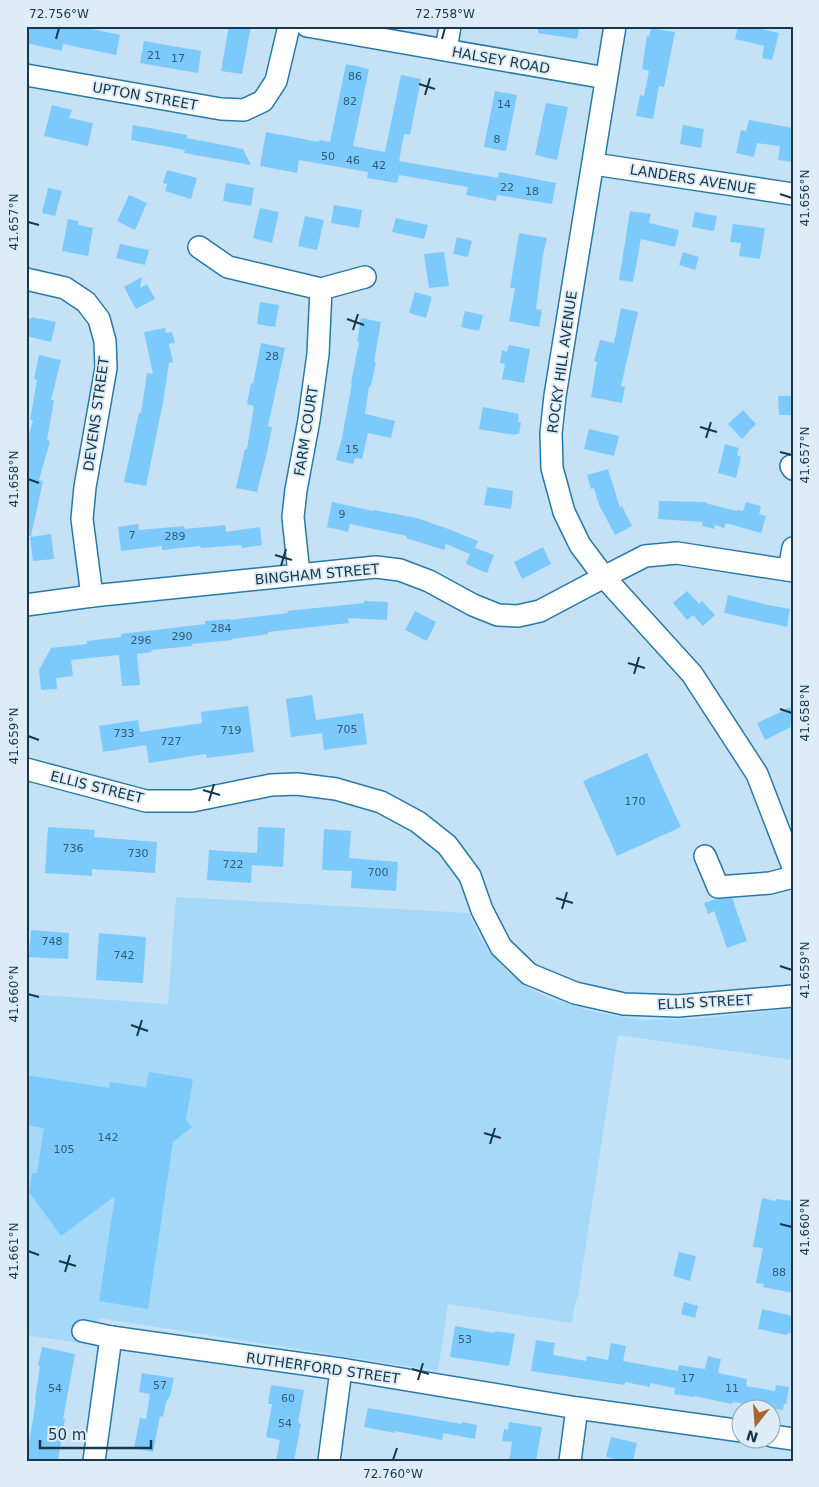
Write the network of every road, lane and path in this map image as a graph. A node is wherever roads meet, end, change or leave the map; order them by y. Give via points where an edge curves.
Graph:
1 (289, 26) edge
2 (307, 26) edge
3 (450, 26) edge
4 (615, 26) edge
5 (446, 50) junction
6 (26, 75) edge
7 (606, 78) junction
8 (594, 164) junction
9 (793, 194) edge
10 (199, 247) dead end
11 (365, 276) dead end
12 (26, 280) edge
13 (320, 289) junction
14 (793, 548) edge
15 (791, 570) edge
16 (299, 574) junction
17 (604, 577) junction
18 (92, 596) junction
19 (26, 605) edge
20 (26, 769) edge
21 (705, 856) dead end
22 (793, 867) edge
23 (793, 877) edge
24 (793, 996) edge
25 (83, 1332) dead end
26 (111, 1337) junction
27 (341, 1370) junction
28 (577, 1408) junction
29 (732, 1431) edge
30 (94, 1461) edge
31 (329, 1461) edge
32 (570, 1461) edge

1 - 6 street, UPTON STREET via 276,81 263,101 244,110 221,109
2 - 5 street, HALSEY ROAD
3 - 5 street
4 - 7 street, ROCKY HILL AVENUE
5 - 7 street, HALSEY ROAD
7 - 8 street, ROCKY HILL AVENUE
8 - 9 street, LANDERS AVENUE
8 - 17 street, ROCKY HILL AVENUE via 551,433 552,468 564,512 580,545
10 - 13 street via 228,267
11 - 13 street
12 - 18 street, DEVENS STREET via 65,288 86,302 99,319 105,341 106,368 82,519
13 - 16 street, FARM COURT via 318,354 293,517
14 - 15 street
15 - 17 street, BINGHAM STREET via 677,553 645,556
16 - 17 street, BINGHAM STREET via 376,567 400,570 498,615 518,616 540,611
16 - 18 street, BINGHAM STREET
17 - 22 street, ROCKY HILL AVENUE via 698,682 757,774
18 - 19 street, BINGHAM STREET
20 - 24 street, ELLIS STREET via 146,800 192,801 271,785 298,784 336,789 381,802 418,822 447,845 470,876 501,948 529,974 574,992 624,1004 678,1006
21 - 23 street via 718,887 770,883
25 - 26 street, RUTHERFORD STREET
26 - 27 street, RUTHERFORD STREET
26 - 30 street
27 - 28 street, RUTHERFORD STREET
27 - 31 street
28 - 29 street, RUTHERFORD STREET
28 - 32 street

